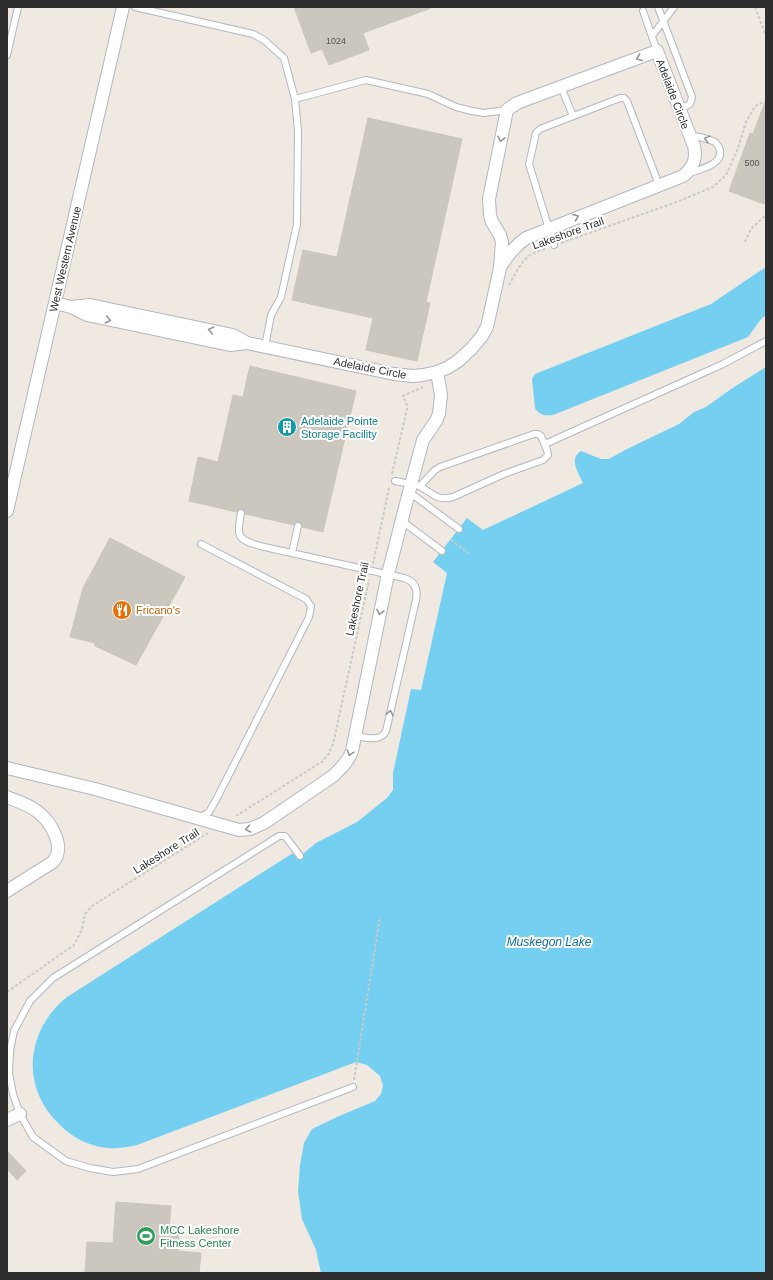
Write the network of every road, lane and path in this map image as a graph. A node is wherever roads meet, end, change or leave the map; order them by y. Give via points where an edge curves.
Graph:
1 (18, 7) edge
2 (123, 7) edge
3 (135, 7) edge
4 (658, 7) edge
5 (674, 7) edge
6 (755, 7) edge
7 (643, 12) dead end
8 (664, 22) junction
9 (652, 36) junction
10 (766, 36) edge
11 (656, 51) junction
12 (7, 55) edge
13 (561, 87) junction
14 (295, 99) junction
15 (766, 101) edge
16 (680, 109) junction
17 (507, 110) junction
18 (573, 116) junction
19 (689, 135) junction
20 (683, 176) junction
21 (659, 185) junction
22 (766, 214) edge
23 (496, 228) junction
24 (549, 228) junction
25 (528, 237) junction
26 (745, 242) dead end
27 (554, 246) junction
28 (500, 268) junction
29 (508, 289) dead end
30 (55, 303) junction
31 (766, 341) edge
32 (264, 347) junction
33 (438, 377) junction
34 (545, 444) junction
35 (393, 480) joint
36 (389, 487) dead end
37 (413, 488) junction
38 (7, 511) edge
39 (241, 513) dead end
40 (402, 521) junction
41 (298, 526) dead end
42 (459, 529) dead end
43 (451, 540) dead end
44 (201, 544) dead end
45 (442, 551) dead end
46 (292, 553) junction
47 (471, 555) dead end
48 (371, 570) junction
49 (388, 574) junction
50 (354, 736) junction
51 (7, 768) edge
52 (7, 797) edge
53 (197, 818) junction
54 (221, 826) junction
55 (300, 856) dead end
56 (7, 891) edge
57 (380, 917) dead end
58 (7, 992) edge
59 (353, 1087) joint
60 (20, 1114) junction
61 (7, 1120) edge

1 - 12 lane
2 - 30 street, West Western Avenue
3 - 14 lane via 259,36 284,58
4 - 8 lane
5 - 8 lane
6 - 10 path
7 - 9 lane
8 - 9 lane
8 - 16 lane via 692,97 690,104
9 - 11 lane
11 -> 13 street, Adelaide Circle
11 - 16 street, Adelaide Circle
13 - 17 street, Adelaide Circle via 517,103
13 - 18 lane
14 - 17 lane via 366,80 428,94 456,107 472,111 484,113
14 - 32 lane via 298,131 297,224 281,297 271,315
15 - 27 path, Lakeshore Trail via 755,106 746,122 726,175 712,187
16 - 19 street, Adelaide Circle
17 -> 23 street, Adelaide Circle via 489,199 490,215
18 - 21 lane via 620,98 626,99
18 - 24 lane via 538,130 529,161
19 - 20 street, Adelaide Circle via 695,150 695,159
20 -> 19 lane via 712,164 720,153 714,142
20 - 21 street, Adelaide Circle
24 -> 21 street, Adelaide Circle
22 - 26 path via 751,229
23 - 25 street, Adelaide Circle via 511,237
23 - 28 street, Adelaide Circle via 502,242
24 - 25 street, Adelaide Circle
24 - 27 lane
25 - 28 street, Adelaide Circle via 519,243
27 - 29 path, Lakeshore Trail via 529,256
28 - 33 street, Adelaide Circle via 484,332 472,348
30 - 32 street, Adelaide Circle via 71,307 90,305 233,335 247,343
30 - 38 street, West Western Avenue
31 - 34 lane via 723,364
32 - 33 street, Adelaide Circle via 403,375
33 - 35 path via 403,396 407,409
33 - 37 street via 441,395 438,414 424,440
34 - 37 lane via 541,436 534,434 440,467
34 - 37 lane via 548,455 543,460 453,497 441,499
35 - 37 lane
36 - 48 path, Lakeshore Trail
37 - 40 street
37 - 42 lane
39 - 46 lane via 238,533 243,539 260,546
40 - 45 lane
40 - 49 street
41 - 46 lane
43 - 47 path
44 - 53 lane via 306,599 311,606 309,617 212,809
46 - 48 lane
48 - 49 lane
48 - 54 path, Lakeshore Trail via 329,753 323,761
49 -> 50 street
50 -> 49 lane via 378,738 386,731 416,600 417,590 411,580
50 -> 54 street via 349,757 341,768 264,823 243,830
51 - 53 street via 95,789
52 - 56 street via 33,808 42,815 54,832 58,847 53,862
53 - 54 street
54 - 58 path, Lakeshore Trail via 92,906 85,914 82,929 74,945
55 - 60 lane via 285,836 279,836 53,978 30,1001 14,1031 9,1073
57 - 59 path
59 - 60 lane via 138,1169 113,1172 66,1160 34,1137
60 - 61 street

